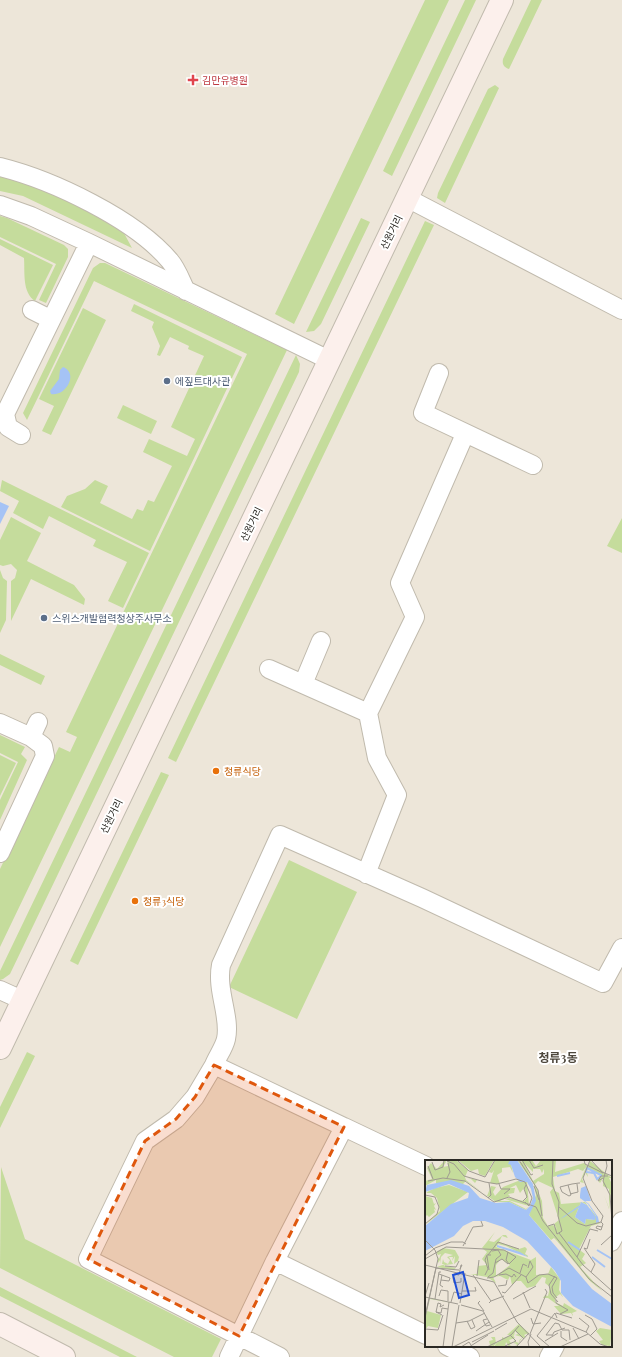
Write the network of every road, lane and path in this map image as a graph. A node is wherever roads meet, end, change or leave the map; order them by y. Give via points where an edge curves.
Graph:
1 (502, 0) edge
2 (0, 167) edge
3 (408, 198) junction
4 (0, 205) edge
5 (89, 243) junction
6 (186, 291) junction
7 (32, 310) dead end
8 (622, 310) edge
9 (50, 319) junction
10 (329, 360) junction
11 (439, 374) dead end
12 (465, 434) junction
13 (21, 435) dead end
14 (533, 465) dead end
15 (322, 641) dead end
16 (269, 669) dead end
17 (303, 684) junction
18 (368, 713) junction
19 (0, 724) edge
20 (0, 852) edge
21 (366, 874) junction
22 (622, 948) edge
23 (0, 990) edge
24 (22, 1000) junction
25 (0, 1048) edge
26 (214, 1065) junction
27 (344, 1127) junction
28 (425, 1166) edge
29 (622, 1221) edge
30 (612, 1240) edge
31 (275, 1261) junction
32 (0, 1324) edge
33 (425, 1335) edge
34 (239, 1336) junction
35 (449, 1347) edge
36 (554, 1347) edge
37 (64, 1357) edge
38 (229, 1357) edge
39 (280, 1357) edge
40 (470, 1357) edge
41 (549, 1357) edge

1 - 3 main road, 산원거리
2 - 6 street via 28,174 115,217 140,234 170,262
3 - 8 street
3 - 10 main road, 산원거리
4 - 5 street via 31,216
5 - 6 street
5 - 9 street
6 - 10 street
7 - 9 street
9 - 13 street via 6,414 8,427
10 - 24 main road, 산원거리
11 - 12 street via 422,413
12 - 14 street
12 - 18 street via 400,582 415,617
15 - 17 street
16 - 17 street
17 - 18 street
18 - 21 street via 377,758 397,795
19 - 20 street via 35,729 45,756
21 - 22 street via 603,983
21 - 26 street via 280,836 221,965 219,984 226,1022 226,1039
23 - 24 street
24 - 25 main road, 산원거리
26 - 27 street
26 - 34 street via 190,1103 176,1119 145,1141 88,1259
27 - 28 street
27 - 31 street
29 - 30 street
31 - 33 street
31 - 34 street
32 - 37 main road
34 - 38 street
34 - 39 street
35 - 40 street
36 - 41 street

